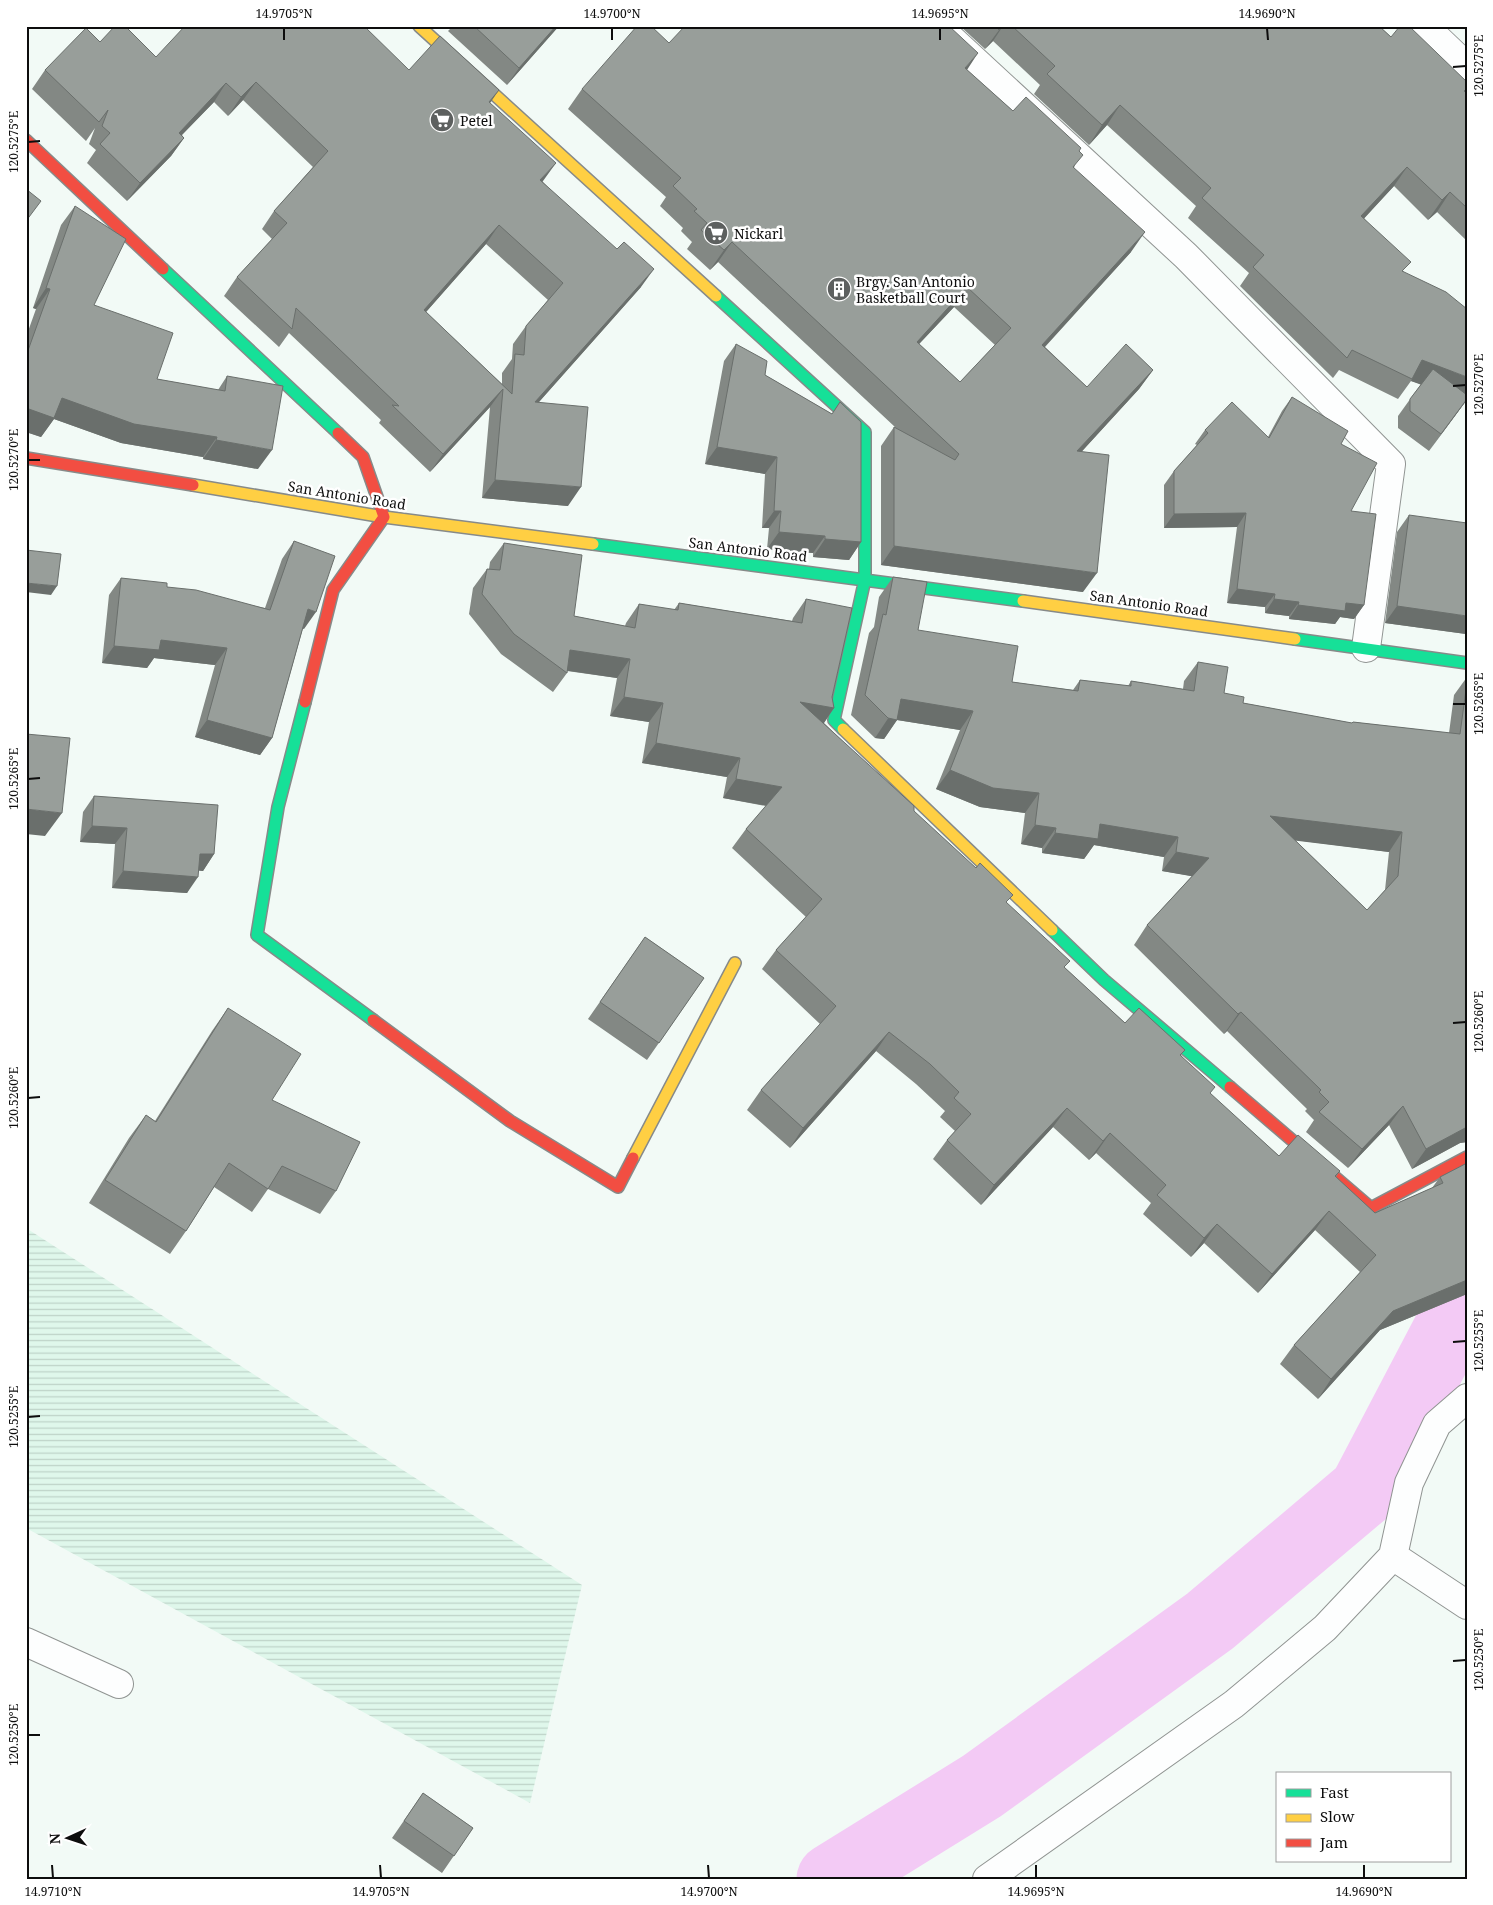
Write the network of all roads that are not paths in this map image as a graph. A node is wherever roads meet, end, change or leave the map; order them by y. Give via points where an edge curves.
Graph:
1 (419, 26) edge
2 (936, 26) edge
3 (1424, 26) edge
4 (1467, 67) edge
5 (26, 140) edge
6 (26, 458) edge
7 (384, 517) junction
8 (865, 579) junction
9 (1366, 648) junction
10 (1467, 663) edge
11 (735, 963) dead end
12 (1467, 1157) edge
13 (1467, 1398) edge
14 (1393, 1556) junction
15 (1467, 1605) edge
16 (26, 1642) edge
17 (119, 1684) dead end
18 (987, 1879) edge

1 - 8 street via 865,432
2 - 9 street via 1186,256 1391,464
3 - 4 street
5 - 7 street via 363,457
6 - 7 street, San Antonio Road
7 - 8 street, San Antonio Road
7 - 11 street via 333,590 278,807 256,935 510,1121 618,1187
8 - 9 street, San Antonio Road
8 - 12 street via 834,720 1104,980 1371,1208
9 - 10 street, San Antonio Road
13 - 14 street via 1437,1424 1409,1483
14 - 15 street
14 - 18 street via 1325,1628 1234,1704
16 - 17 street

